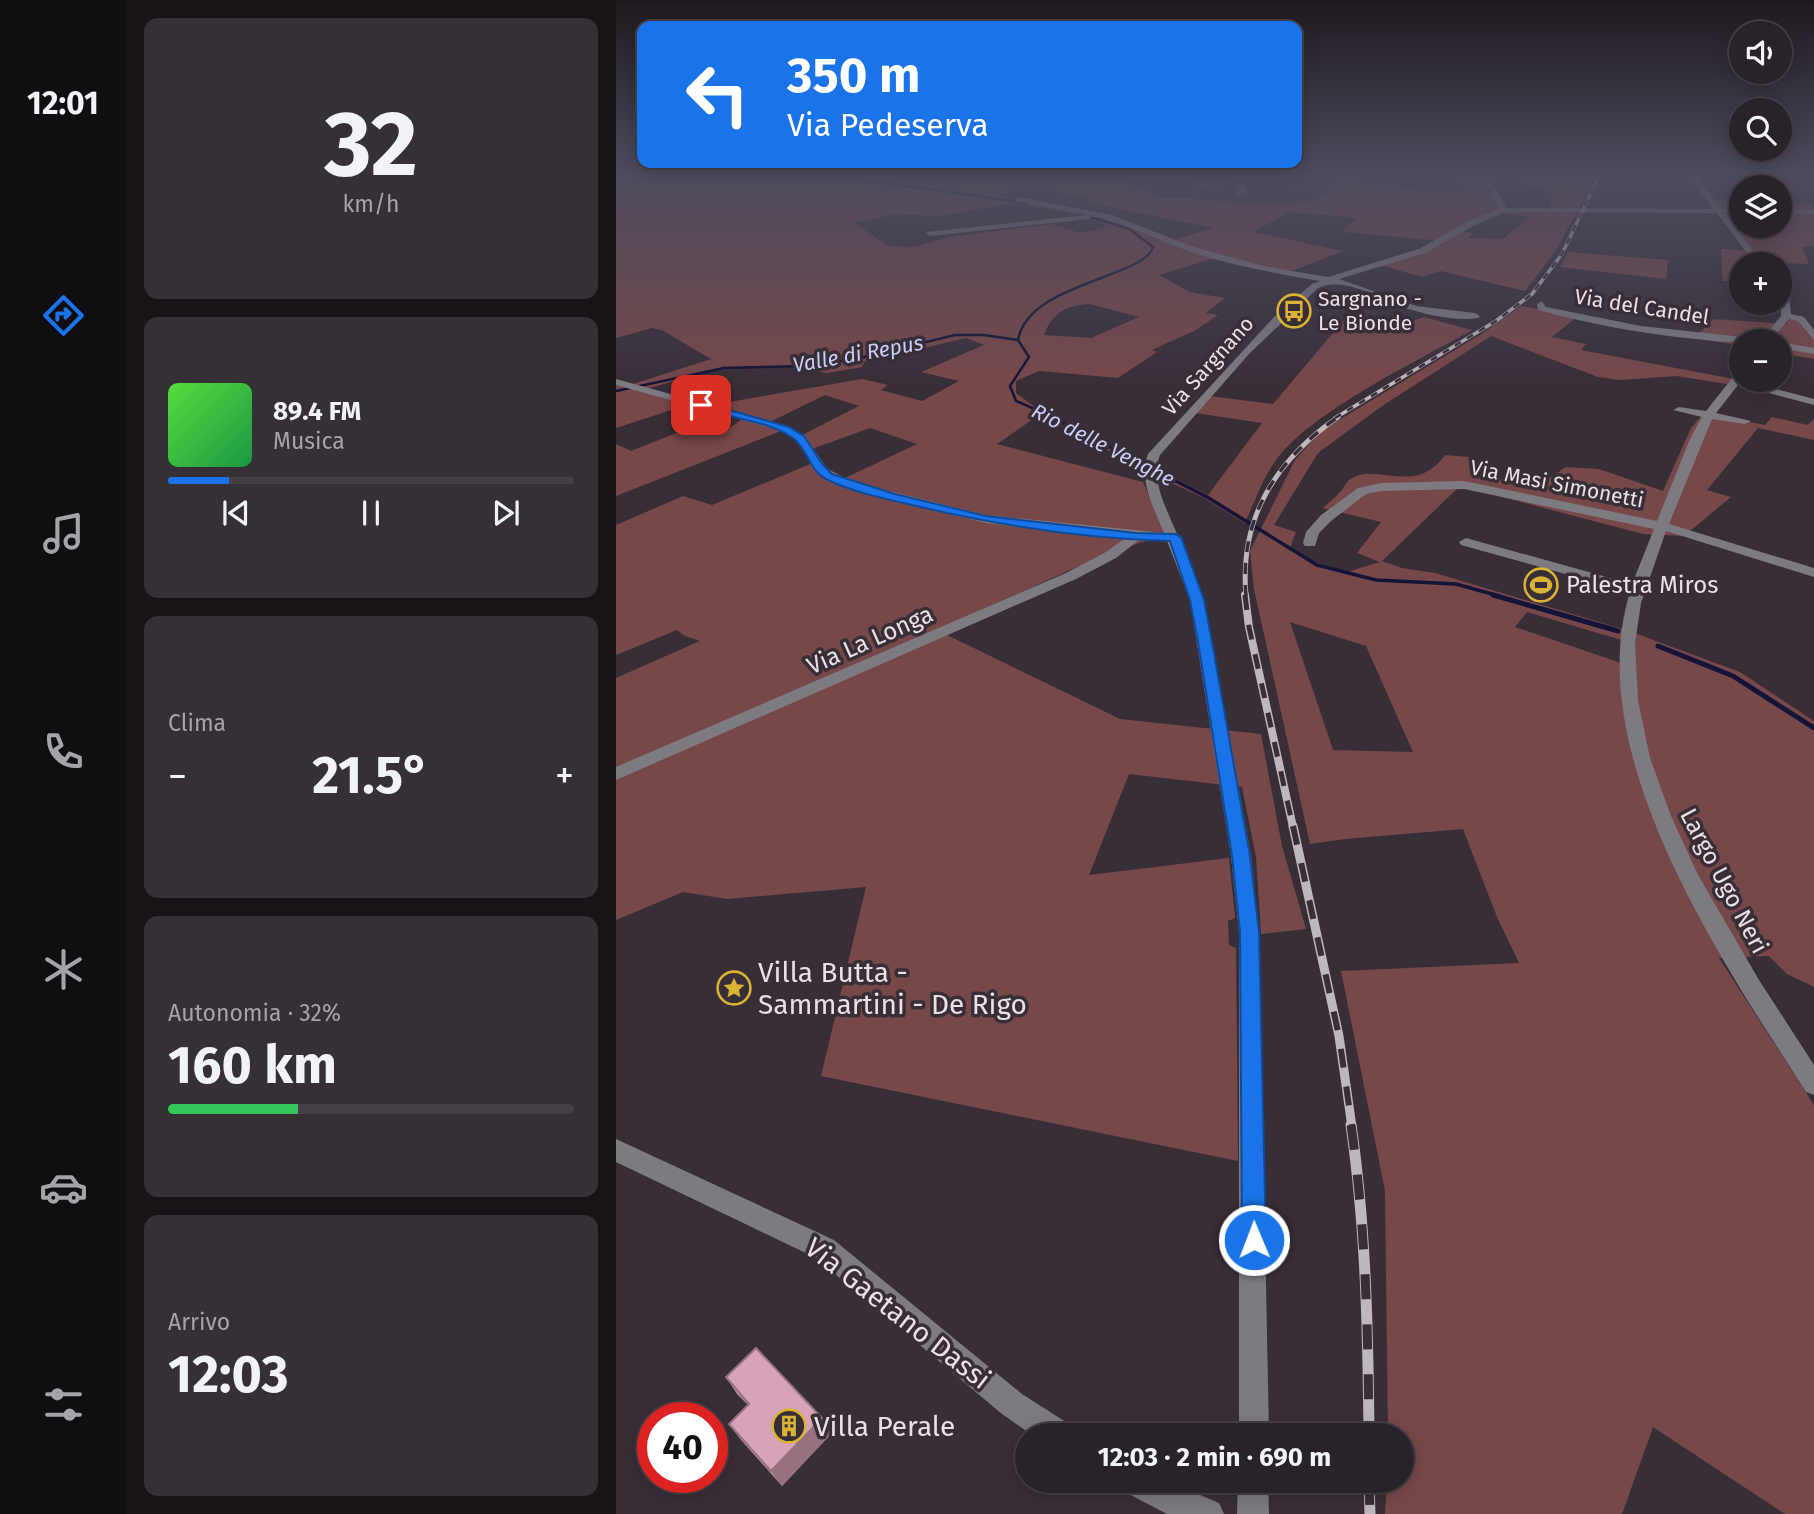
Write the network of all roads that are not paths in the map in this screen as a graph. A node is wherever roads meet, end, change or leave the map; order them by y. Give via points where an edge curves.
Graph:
1 (1177, 245) edge
2 (1433, 245) edge
3 (1328, 280) junction
4 (1542, 304) dead end
5 (1475, 316) dead end
6 (1787, 316) joint
7 (1779, 329) edge
8 (1814, 337) edge
9 (1729, 339) edge
10 (1792, 346) edge
11 (1814, 351) edge
12 (616, 382) edge
13 (1729, 389) edge
14 (1776, 392) edge
15 (1814, 402) edge
16 (1679, 410) dead end
17 (1709, 415) junction
18 (1745, 421) dead end
19 (1661, 526) junction
20 (1136, 536) junction
21 (1175, 537) junction
22 (1466, 542) dead end
23 (1310, 543) dead end
24 (1814, 573) edge
25 (1638, 590) junction
26 (616, 774) edge
27 (1814, 1086) edge
28 (616, 1150) edge
29 (1040, 1423) edge
30 (1254, 1423) edge
31 (1157, 1493) edge
32 (1253, 1493) edge
33 (1208, 1514) edge
34 (1253, 1514) edge

1 - 3 street
2 - 3 street, Via Sargnano
3 - 5 street via 1414,309
3 - 21 street, Via Sargnano via 1306,293 1246,351 1154,454 1151,476
4 - 9 street, Via del Candel via 1541,308 1579,317 1693,337
6 - 7 street
6 - 8 street via 1801,319
10 - 11 street, Via del Candel
12 - 20 street via 786,429 800,438 823,472 849,485 986,519
13 - 17 street, Largo Ugo Neri
14 - 15 street
16 - 17 street
17 - 18 street
17 - 19 street, Largo Ugo Neri
19 - 23 street, Via Masi Simonetti via 1464,485 1381,487 1353,495 1313,532
19 - 24 street, Via Masi Simonetti
19 - 25 street, Largo Ugo Neri
20 - 21 street
20 - 26 street, Via La Longa via 1071,576
21 - 30 street via 1202,625 1241,856 1249,932
22 - 25 street
25 - 27 street, Largo Ugo Neri via 1627,643 1630,698 1633,725 1657,804 1687,873
28 - 29 street, Via Gaetano Dassi via 825,1249
31 - 33 street
32 - 34 street

